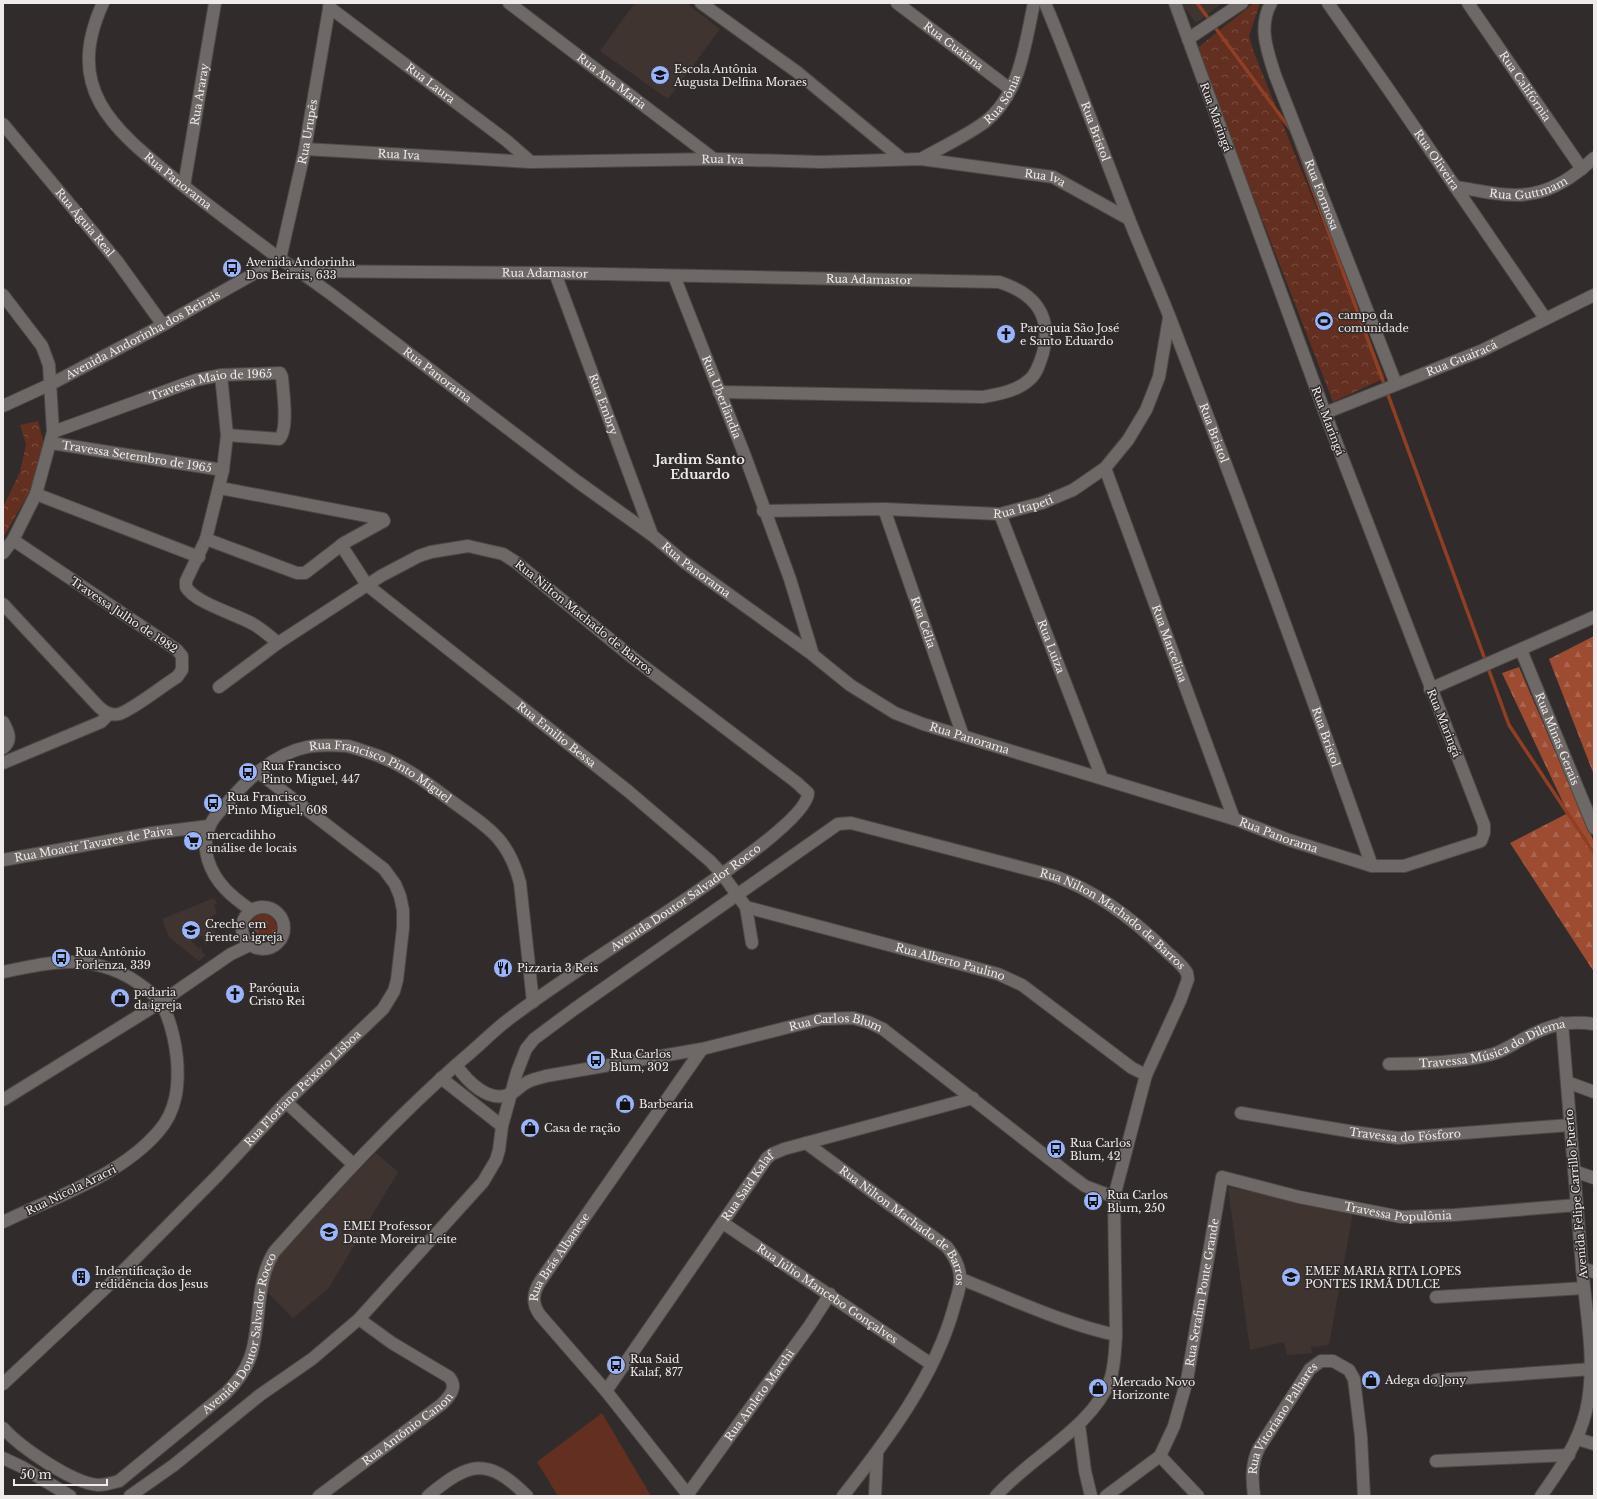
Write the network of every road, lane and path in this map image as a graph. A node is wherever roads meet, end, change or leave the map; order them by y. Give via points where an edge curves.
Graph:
1 (103, 3) edge
2 (215, 3) edge
3 (508, 3) edge
4 (702, 3) edge
5 (897, 3) edge
6 (1034, 3) edge
7 (1046, 3) edge
8 (1175, 3) edge
9 (1242, 3) edge
10 (1271, 3) edge
11 (1328, 3) edge
12 (1468, 3) edge
13 (329, 5) edge
14 (1188, 39) junction
15 (1010, 90) junction
16 (3, 124) edge
17 (305, 149) junction
18 (900, 158) junction
19 (1594, 158) edge
20 (714, 159) junction
21 (921, 159) junction
22 (531, 162) junction
23 (1582, 170) junction
24 (184, 186) junction
25 (1455, 187) junction
26 (1129, 219) junction
27 (280, 259) junction
28 (299, 271) junction
29 (556, 273) junction
30 (674, 276) junction
31 (3, 295) edge
32 (1594, 295) edge
33 (1169, 316) junction
34 (1544, 318) junction
35 (163, 325) junction
36 (221, 376) junction
37 (51, 384) junction
38 (1396, 384) junction
39 (719, 392) junction
40 (3, 406) edge
41 (1324, 413) junction
42 (227, 435) junction
43 (52, 437) junction
44 (1105, 468) junction
45 (223, 470) junction
46 (220, 488) junction
47 (36, 494) junction
48 (884, 509) junction
49 (764, 511) junction
50 (1000, 514) junction
51 (652, 536) junction
52 (206, 539) junction
53 (13, 540) junction
54 (341, 545) junction
55 (3, 553) edge
56 (199, 557) junction
57 (367, 585) junction
58 (3, 604) edge
59 (1594, 617) edge
60 (278, 643) junction
61 (1521, 650) junction
62 (812, 656) junction
63 (219, 687) dead end
64 (1430, 689) junction
65 (109, 714) junction
66 (3, 722) edge
67 (963, 736) junction
68 (3, 748) edge
69 (3, 764) edge
70 (258, 772) junction
71 (1102, 778) junction
72 (808, 793) joint
73 (1234, 819) junction
74 (209, 826) junction
75 (1594, 828) edge
76 (1484, 837) joint
77 (3, 860) edge
78 (1372, 866) junction
79 (722, 874) junction
80 (736, 894) junction
81 (746, 908) junction
82 (250, 910) junction
83 (752, 943) dead end
84 (250, 945) junction
85 (3, 972) edge
86 (161, 1002) junction
87 (533, 1002) junction
88 (1562, 1023) junction
89 (1594, 1024) edge
90 (702, 1049) junction
91 (1390, 1064) dead end
92 (456, 1065) junction
93 (1146, 1075) junction
94 (441, 1078) junction
95 (1567, 1082) junction
96 (1594, 1092) edge
97 (511, 1094) junction
98 (973, 1098) junction
99 (3, 1100) edge
100 (286, 1102) junction
101 (1241, 1113) dead end
102 (1570, 1125) junction
103 (502, 1126) junction
104 (806, 1143) junction
105 (353, 1164) junction
106 (1574, 1171) junction
107 (1222, 1177) joint
108 (1594, 1178) edge
109 (1114, 1197) junction
110 (1577, 1205) junction
111 (3, 1222) edge
112 (723, 1223) junction
113 (1582, 1268) junction
114 (1594, 1272) edge
115 (961, 1279) junction
116 (1584, 1288) junction
117 (830, 1294) junction
118 (1436, 1297) dead end
119 (359, 1319) junction
120 (1116, 1335) junction
121 (1593, 1353) edge
122 (932, 1364) junction
123 (1592, 1369) junction
124 (1436, 1380) dead end
125 (3, 1384) edge
126 (606, 1391) junction
127 (1079, 1425) junction
128 (3, 1428) edge
129 (1578, 1438) junction
130 (1594, 1444) edge
131 (877, 1453) junction
132 (1569, 1455) junction
133 (1160, 1456) junction
134 (3, 1458) edge
135 (1436, 1461) dead end
136 (52, 1492) edge
137 (322, 1495) edge
138 (688, 1495) edge
139 (70, 1496) edge
140 (130, 1496) edge
141 (428, 1496) edge
142 (527, 1496) edge
143 (843, 1496) edge
144 (875, 1496) edge
145 (996, 1496) edge
146 (1091, 1496) edge
147 (1106, 1496) edge
148 (1198, 1496) edge
149 (1254, 1496) edge
150 (1364, 1496) edge
151 (1541, 1496) edge

1 - 24 street, Rua Panorama via 89,49 90,74 96,96 116,128
2 - 24 street, Rua Araray
3 - 20 street, Rua Ana Maria
4 - 18 street via 797,72
5 - 15 street, Rua Guaiana
6 - 15 street, Rua Sônia via 1022,60
7 - 26 street, Rua Bristol
8 - 14 street, Rua Maringá
9 - 14 street
10 - 38 street, Rua Formosa via 1263,29 1273,69
11 - 25 street, Rua Oliveira
12 - 23 street, Rua Califórnia
13 - 17 street, Rua Urupês
13 - 22 street, Rua Laura
14 - 41 street, Rua Maringá
15 - 21 street, Rua Sônia via 1004,102 985,122
16 - 35 street, Rua Águia Real via 117,260
17 - 22 street, Rua Iva
17 - 27 street, Rua Urupês
18 - 20 street, Rua Iva via 790,162
18 - 21 street, Rua Iva
19 - 23 street, Rua Guttmam
20 - 22 street, Rua Iva
21 - 26 street, Rua Iva via 1053,177
23 - 25 street, Rua Guttmam via 1548,189 1533,194 1514,195
24 - 27 street, Rua Panorama
25 - 34 street, Rua Oliveira
26 - 33 street, Rua Bristol
27 - 28 street, Rua Panorama
27 - 35 street, Avenida Andorinha dos Beirais
28 - 29 street, Rua Adamastor
28 - 51 street, Rua Panorama
29 - 30 street, Rua Adamastor
29 - 51 street, Rua Embry
30 - 39 street, Rua Uberlândia
30 - 39 street, Rua Adamastor via 999,282 1015,287 1040,308 1046,330 1039,366 1030,380 1018,388 989,396
31 - 37 street via 42,346 49,365
32 - 34 street, Rua Guairacá
33 - 44 street, Rua Itapeti via 1159,377 1146,410 1128,440
33 - 78 street, Rua Bristol via 1321,722
34 - 38 street, Rua Guairacá via 1482,350
35 - 37 street, Avenida Andorinha dos Beirais
36 - 42 street
36 - 42 street, Travessa Maio de 1965 via 274,372 280,373 282,377 284,425 281,437 251,438
36 - 43 street, Travessa Maio de 1965 via 196,380 163,391
37 - 40 street, Avenida Andorinha dos Beirais
37 - 43 street
38 - 41 street, Rua Guairacá
39 - 49 street, Rua Uberlândia
41 - 64 street, Rua Maringá
42 - 45 street
43 - 45 street, Travessa Setembro de 1965
43 - 47 street
44 - 50 street, Rua Itapeti via 1067,492 1042,503
44 - 73 street, Rua Marcelina
45 - 46 street
46 - 52 street
46 - 54 street via 384,520 383,523
47 - 53 street
47 - 56 street
48 - 49 street, Rua Itapeti
48 - 50 street, Rua Itapeti
48 - 67 street, Rua Célia
49 - 62 street, Rua Uberlândia via 790,579
50 - 71 street, Rua Luiza
51 - 62 street, Rua Panorama
52 - 54 street via 302,573 307,572
52 - 56 street
53 - 55 street
53 - 65 street, Travessa Julho de 1982 via 166,642 182,656 182,670 177,677 119,714
54 - 57 street, Rua Emilio Bessa
56 - 60 street via 186,581 187,590 202,600 253,624
57 - 60 street, Rua Nilton Machado de Barros
57 - 72 street, Rua Nilton Machado de Barros via 400,565 431,552 468,546 503,554
57 - 79 street, Rua Emilio Bessa via 628,791
58 - 65 street via 99,707
59 - 61 street
60 - 63 street, Rua Nilton Machado de Barros
61 - 64 street
61 - 75 street, Rua Minas Gerais
62 - 67 street, Rua Panorama via 850,685 895,713
64 - 76 street, Rua Maringá via 1484,825
65 - 69 street via 101,722
66 - 68 street via 9,737 7,745
67 - 71 street, Rua Panorama
70 - 74 street, Rua Francisco Pinto Miguel via 232,796
70 - 87 street, Rua Francisco Pinto Miguel via 286,755 306,747 348,746 388,758 412,772 500,838 512,858 520,883
70 - 100 street, Rua Floriano Peixoto Lisboa via 384,869 394,884 403,910 402,952 397,980 388,1001 376,1016
71 - 73 street, Rua Panorama
72 - 79 street, Avenida Doutor Salvador Rocco via 806,802 791,820
73 - 78 street, Rua Panorama via 1289,840
74 - 77 street, Rua Moacir Tavares de Paiva via 152,833
74 - 82 street via 207,852 212,871 230,895
76 - 78 street, Rua Panorama via 1481,841 1404,866
79 - 80 street, Rua Emilio Bessa
79 - 87 street, Avenida Doutor Salvador Rocco
80 - 81 street
80 - 93 street, Rua Nilton Machado de Barros via 838,824 861,824 1077,884 1129,919 1188,973 1180,1001
80 - 97 street via 534,1039 522,1056
81 - 83 street
81 - 93 street, Rua Alberto Paulino via 998,974 1022,986 1132,1068
82 - 84 street via 242,928 242,934
82 - 84 street via 264,906 271,908 278,912 284,925 282,939 270,948 263,950
84 - 86 street via 231,954
85 - 86 street via 70,962 94,963 111,967 131,977
86 - 99 street
86 - 111 street, Rua Nicola Aracri via 175,1044 179,1079 167,1121 140,1152 114,1170
87 - 92 street, Avenida Doutor Salvador Rocco
88 - 89 street, Travessa Música do Dilema
88 - 91 street, Travessa Música do Dilema via 1546,1028 1494,1054 1433,1062
88 - 95 street, Avenida Felipe Carrillo Puerto
90 - 97 street, Rua Carlos Blum via 546,1076 526,1083
90 - 98 street, Rua Carlos Blum via 821,1020 853,1018 883,1029
90 - 126 street, Rua Brás Albanese via 534,1292 536,1310
92 - 94 street, Avenida Doutor Salvador Rocco
92 - 97 street via 468,1080 487,1094
93 - 109 street, Rua Nilton Machado de Barros
94 - 103 street
94 - 105 street, Avenida Doutor Salvador Rocco
95 - 96 street
95 - 102 street, Avenida Felipe Carrillo Puerto
97 - 103 street
98 - 104 street, Rua Said Kalaf
98 - 109 street, Rua Carlos Blum via 1085,1186
100 - 105 street
100 - 125 street, Rua Floriano Peixoto Lisboa via 113,1281
101 - 102 street, Travessa do Fósforo via 1398,1138
102 - 106 street, Avenida Felipe Carrillo Puerto
103 - 119 street via 496,1160 483,1182
104 - 112 street, Rua Said Kalaf via 784,1149 767,1158
104 - 115 street, Rua Nilton Machado de Barros via 948,1247
105 - 128 street, Avenida Doutor Salvador Rocco via 269,1260 251,1357 237,1380 226,1393 119,1481 97,1485 58,1470 24,1447
106 - 108 street
106 - 110 street, Avenida Felipe Carrillo Puerto
107 - 110 street, Travessa Populônia via 1299,1197 1401,1217
107 - 133 street, Rua Serafim Ponte Grande via 1187,1380 1174,1426
109 - 120 street, Rua Nilton Machado de Barros
110 - 113 street, Avenida Felipe Carrillo Puerto
112 - 117 street, Rua Júlio Mancebo Gonçalves
112 - 126 street, Rua Said Kalaf
113 - 114 street
113 - 116 street, Avenida Felipe Carrillo Puerto
115 - 120 street via 1101,1332
115 - 122 street, Rua Nilton Machado de Barros via 951,1319
116 - 118 street
116 - 121 street, Avenida Felipe Carrillo Puerto
117 - 122 street, Rua Júlio Mancebo Gonçalves
117 - 138 street, Rua Amleto Marchi
119 - 137 street, Rua Antônio Canon via 449,1378 454,1387 442,1404
119 - 140 street via 312,1359 260,1395 174,1465
120 - 127 street, Rua Nilton Machado de Barros via 1110,1381
121 - 123 street, Avenida Felipe Carrillo Puerto
122 - 131 street, Rua Nilton Machado de Barros
123 - 124 street
123 - 129 street, Avenida Felipe Carrillo Puerto via 1586,1410
126 - 138 street, Rua Brás Albanese
127 - 145 street, Rua Nilton Machado de Barros via 1006,1484
127 - 146 street
129 - 130 street
129 - 132 street, Avenida Felipe Carrillo Puerto
131 - 143 street, Rua Nilton Machado de Barros
131 - 144 street, Rua Nilton Machado de Barros
132 - 135 street
132 - 151 street, Avenida Felipe Carrillo Puerto
133 - 147 street, Rua Serafim Ponte Grande
133 - 148 street
134 - 136 street via 22,1467
136 - 139 street
141 - 142 street via 456,1474 481,1469 498,1473
149 - 150 street, Rua Vitoriano Palhares via 1252,1472 1259,1448 1310,1369 1326,1360 1341,1364 1349,1370 1356,1385

